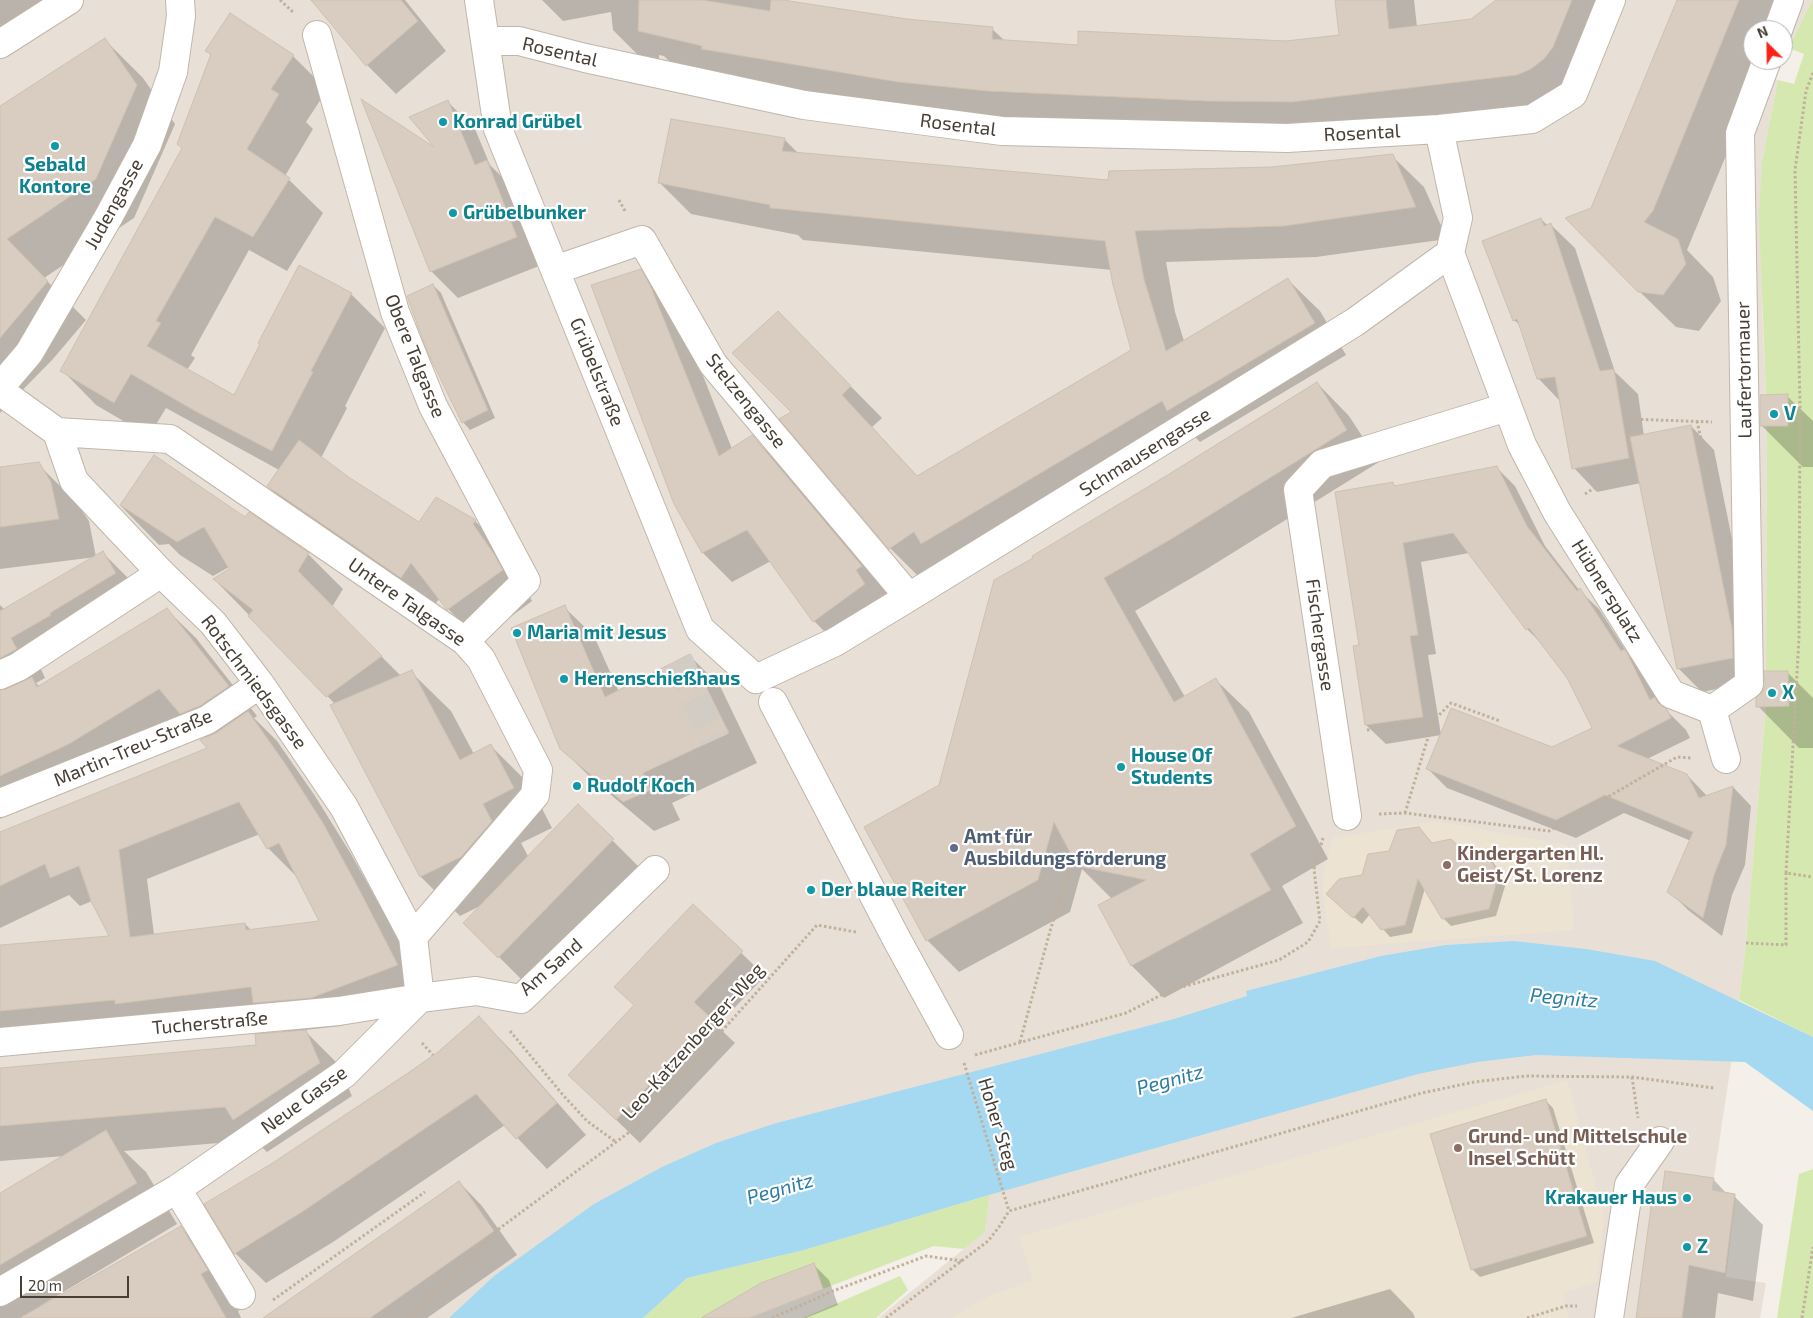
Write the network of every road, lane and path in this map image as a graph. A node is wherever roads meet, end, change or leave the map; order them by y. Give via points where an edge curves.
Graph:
1 (69, 0) edge
2 (180, 0) edge
3 (479, 0) edge
4 (1611, 0) edge
5 (1789, 0) edge
6 (1782, 20) edge
7 (317, 35) dead end
8 (485, 41) junction
9 (0, 44) edge
10 (1763, 70) edge
11 (1813, 73) edge
12 (1439, 129) junction
13 (1450, 253) junction
14 (555, 270) junction
15 (0, 387) edge
16 (0, 392) edge
17 (1508, 407) junction
18 (1697, 421) junction
19 (1714, 423) dead end
20 (57, 432) junction
21 (1628, 438) dead end
22 (1632, 457) dead end
23 (1711, 485) dead end
24 (1557, 512) junction
25 (161, 573) junction
26 (909, 596) junction
27 (466, 641) junction
28 (0, 676) edge
29 (756, 680) joint
30 (260, 684) junction
31 (773, 702) dead end
32 (1712, 710) junction
33 (1433, 721) junction
34 (1500, 721) dead end
35 (1334, 734) junction
36 (1677, 757) dead end
37 (1726, 760) dead end
38 (0, 803) edge
39 (1406, 813) junction
40 (1347, 816) junction
41 (1071, 865) dead end
42 (656, 870) dead end
43 (1786, 873) junction
44 (1812, 877) edge
45 (413, 937) junction
46 (896, 938) junction
47 (1746, 943) dead end
48 (476, 991) junction
49 (420, 998) junction
50 (949, 1035) dead end
51 (0, 1042) edge
52 (1020, 1043) junction
53 (972, 1056) dead end
54 (963, 1058) dead end
55 (1632, 1077) junction
56 (1714, 1088) dead end
57 (1660, 1141) joint
58 (616, 1142) junction
59 (177, 1189) junction
60 (425, 1192) dead end
61 (1009, 1211) junction
62 (1813, 1247) edge
63 (962, 1261) junction
64 (0, 1292) edge
65 (240, 1295) dead end
66 (267, 1305) dead end
67 (1566, 1306) dead end
68 (410, 1318) edge
69 (772, 1318) edge
70 (886, 1318) edge
71 (1527, 1318) edge
72 (1608, 1318) edge
73 (1802, 1318) edge

1 - 9 street
2 - 15 street, Judengasse via 181,16 173,72 147,145 29,353
3 - 8 street, Grübelstraße
4 - 12 street, Rosental via 1572,94 1532,119
5 - 6 street
7 - 27 street, Obere Talgasse via 395,312 432,406 526,581
8 - 12 street, Rosental via 519,41 804,105 1002,131 1287,138
8 - 14 street, Grübelstraße via 498,129
10 - 32 street, Laufertormauer via 1740,133 1749,684
11 - 43 path via 1806,92 1795,170 1800,408 1799,637
12 - 13 street via 1458,218
13 - 17 street, Hübnersplatz
13 - 26 street, Schmausengasse via 1355,322
14 - 26 street, Stelzengasse via 642,240 713,364
14 - 29 street, Grübelstraße via 700,629
16 - 20 street
17 - 24 street, Hübnersplatz via 1522,445
17 - 35 street, Fischergasse via 1322,464 1298,490
18 - 19 path
18 - 21 path via 1630,419
18 - 23 path
20 - 25 street, Rotschmiedsgasse via 74,481
20 - 27 street, Untere Talgasse via 170,439
22 - 24 path via 1633,463
24 - 32 street, Hübnersplatz via 1671,694
25 - 28 street
25 - 30 street, Rotschmiedsgasse via 213,622
26 - 29 street, Schmausengasse via 835,642
27 - 45 street, Untere Talgasse via 481,659 538,770 535,794
30 - 38 street, Martin-Treu-Straße via 207,720
30 - 45 street, Rotschmiedsgasse via 344,808
31 - 46 street
32 - 37 street
33 - 34 path via 1451,703
33 - 35 path
33 - 39 path
35 - 40 street, Fischergasse
36 - 39 path via 1549,831
39 - 40 path
40 - 52 path via 1326,829 1314,869 1320,921 1308,942 1279,960 1171,990 1126,1012
41 - 52 path
42 - 48 street, Am Sand via 521,999
43 - 44 path
43 - 47 path via 1786,945
45 - 49 street, Rotschmiedsgasse
46 - 50 street
46 - 58 path, Leo-Katzenberger-Weg via 817,925 635,1128
48 - 49 street, Am Sand
48 - 58 path via 587,1121
49 - 51 street, Tucherstraße via 339,1011
49 - 59 street, Neue Gasse via 344,1074
52 - 53 path
54 - 61 path, Hoher Steg
55 - 56 path
55 - 57 path via 1636,1117
55 - 61 path via 1526,1076 1422,1093
57 - 72 street via 1629,1185
58 - 68 path, Leo-Katzenberger-Weg via 500,1228
59 - 64 street, Neue Gasse
59 - 65 street
60 - 66 path
61 - 63 path via 988,1241
62 - 73 path
63 - 69 path via 926,1256
63 - 70 path
67 - 71 path

